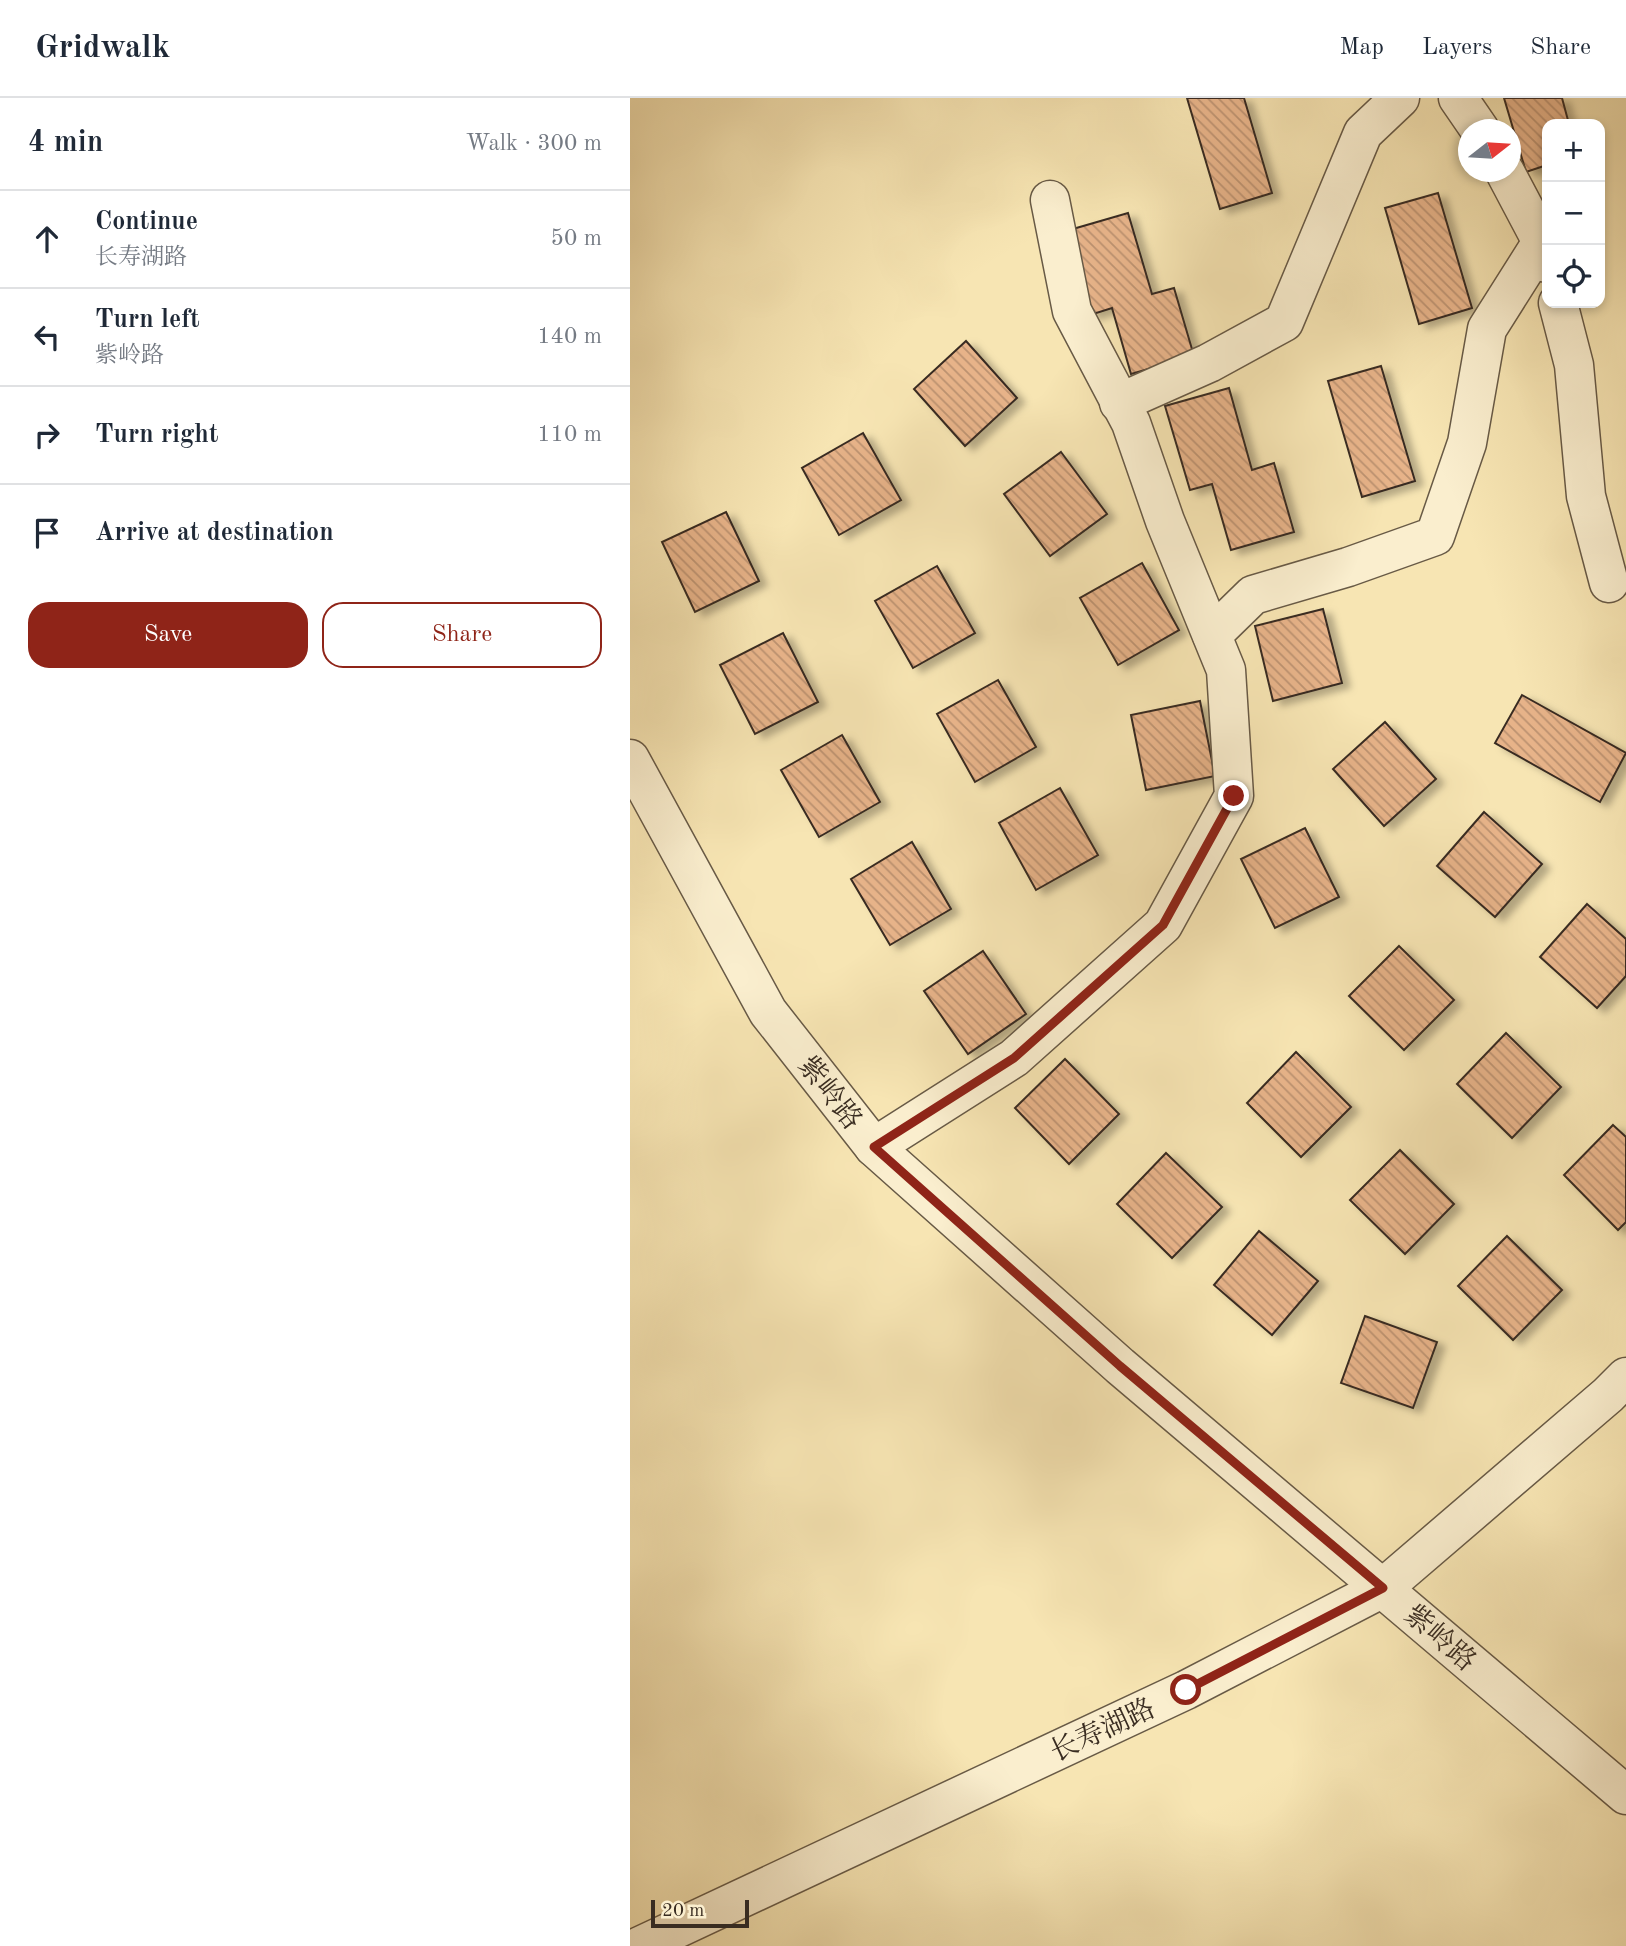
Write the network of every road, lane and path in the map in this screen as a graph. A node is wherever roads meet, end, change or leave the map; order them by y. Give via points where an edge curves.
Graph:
1 (1400, 98) edge
2 (1458, 98) edge
3 (1472, 119) edge
4 (1510, 182) edge
5 (1050, 200) dead end
6 (1542, 246) edge
7 (1542, 256) edge
8 (1559, 308) edge
9 (1119, 403) junction
10 (1609, 583) dead end
11 (1212, 635) junction
12 (630, 759) edge
13 (874, 1147) junction
14 (1626, 1377) edge
15 (1383, 1588) junction
16 (1626, 1795) edge
17 (640, 1946) edge

1 - 9 street via 1363,133 1284,322 1209,363
2 - 3 street
4 - 6 street
5 - 9 street via 1072,311
7 - 11 street via 1487,330 1467,443 1435,536 1252,595
8 - 10 street via 1574,365 1586,496
9 - 11 street via 1131,423
11 - 13 street via 1226,670 1234,796 1163,925 1014,1058
12 - 13 street, 紫岭路 via 768,1012
13 - 15 street, 紫岭路 via 1120,1366
14 - 15 street, 长寿湖路
15 - 16 street, 紫岭路
15 - 17 street, 长寿湖路 via 1186,1690

